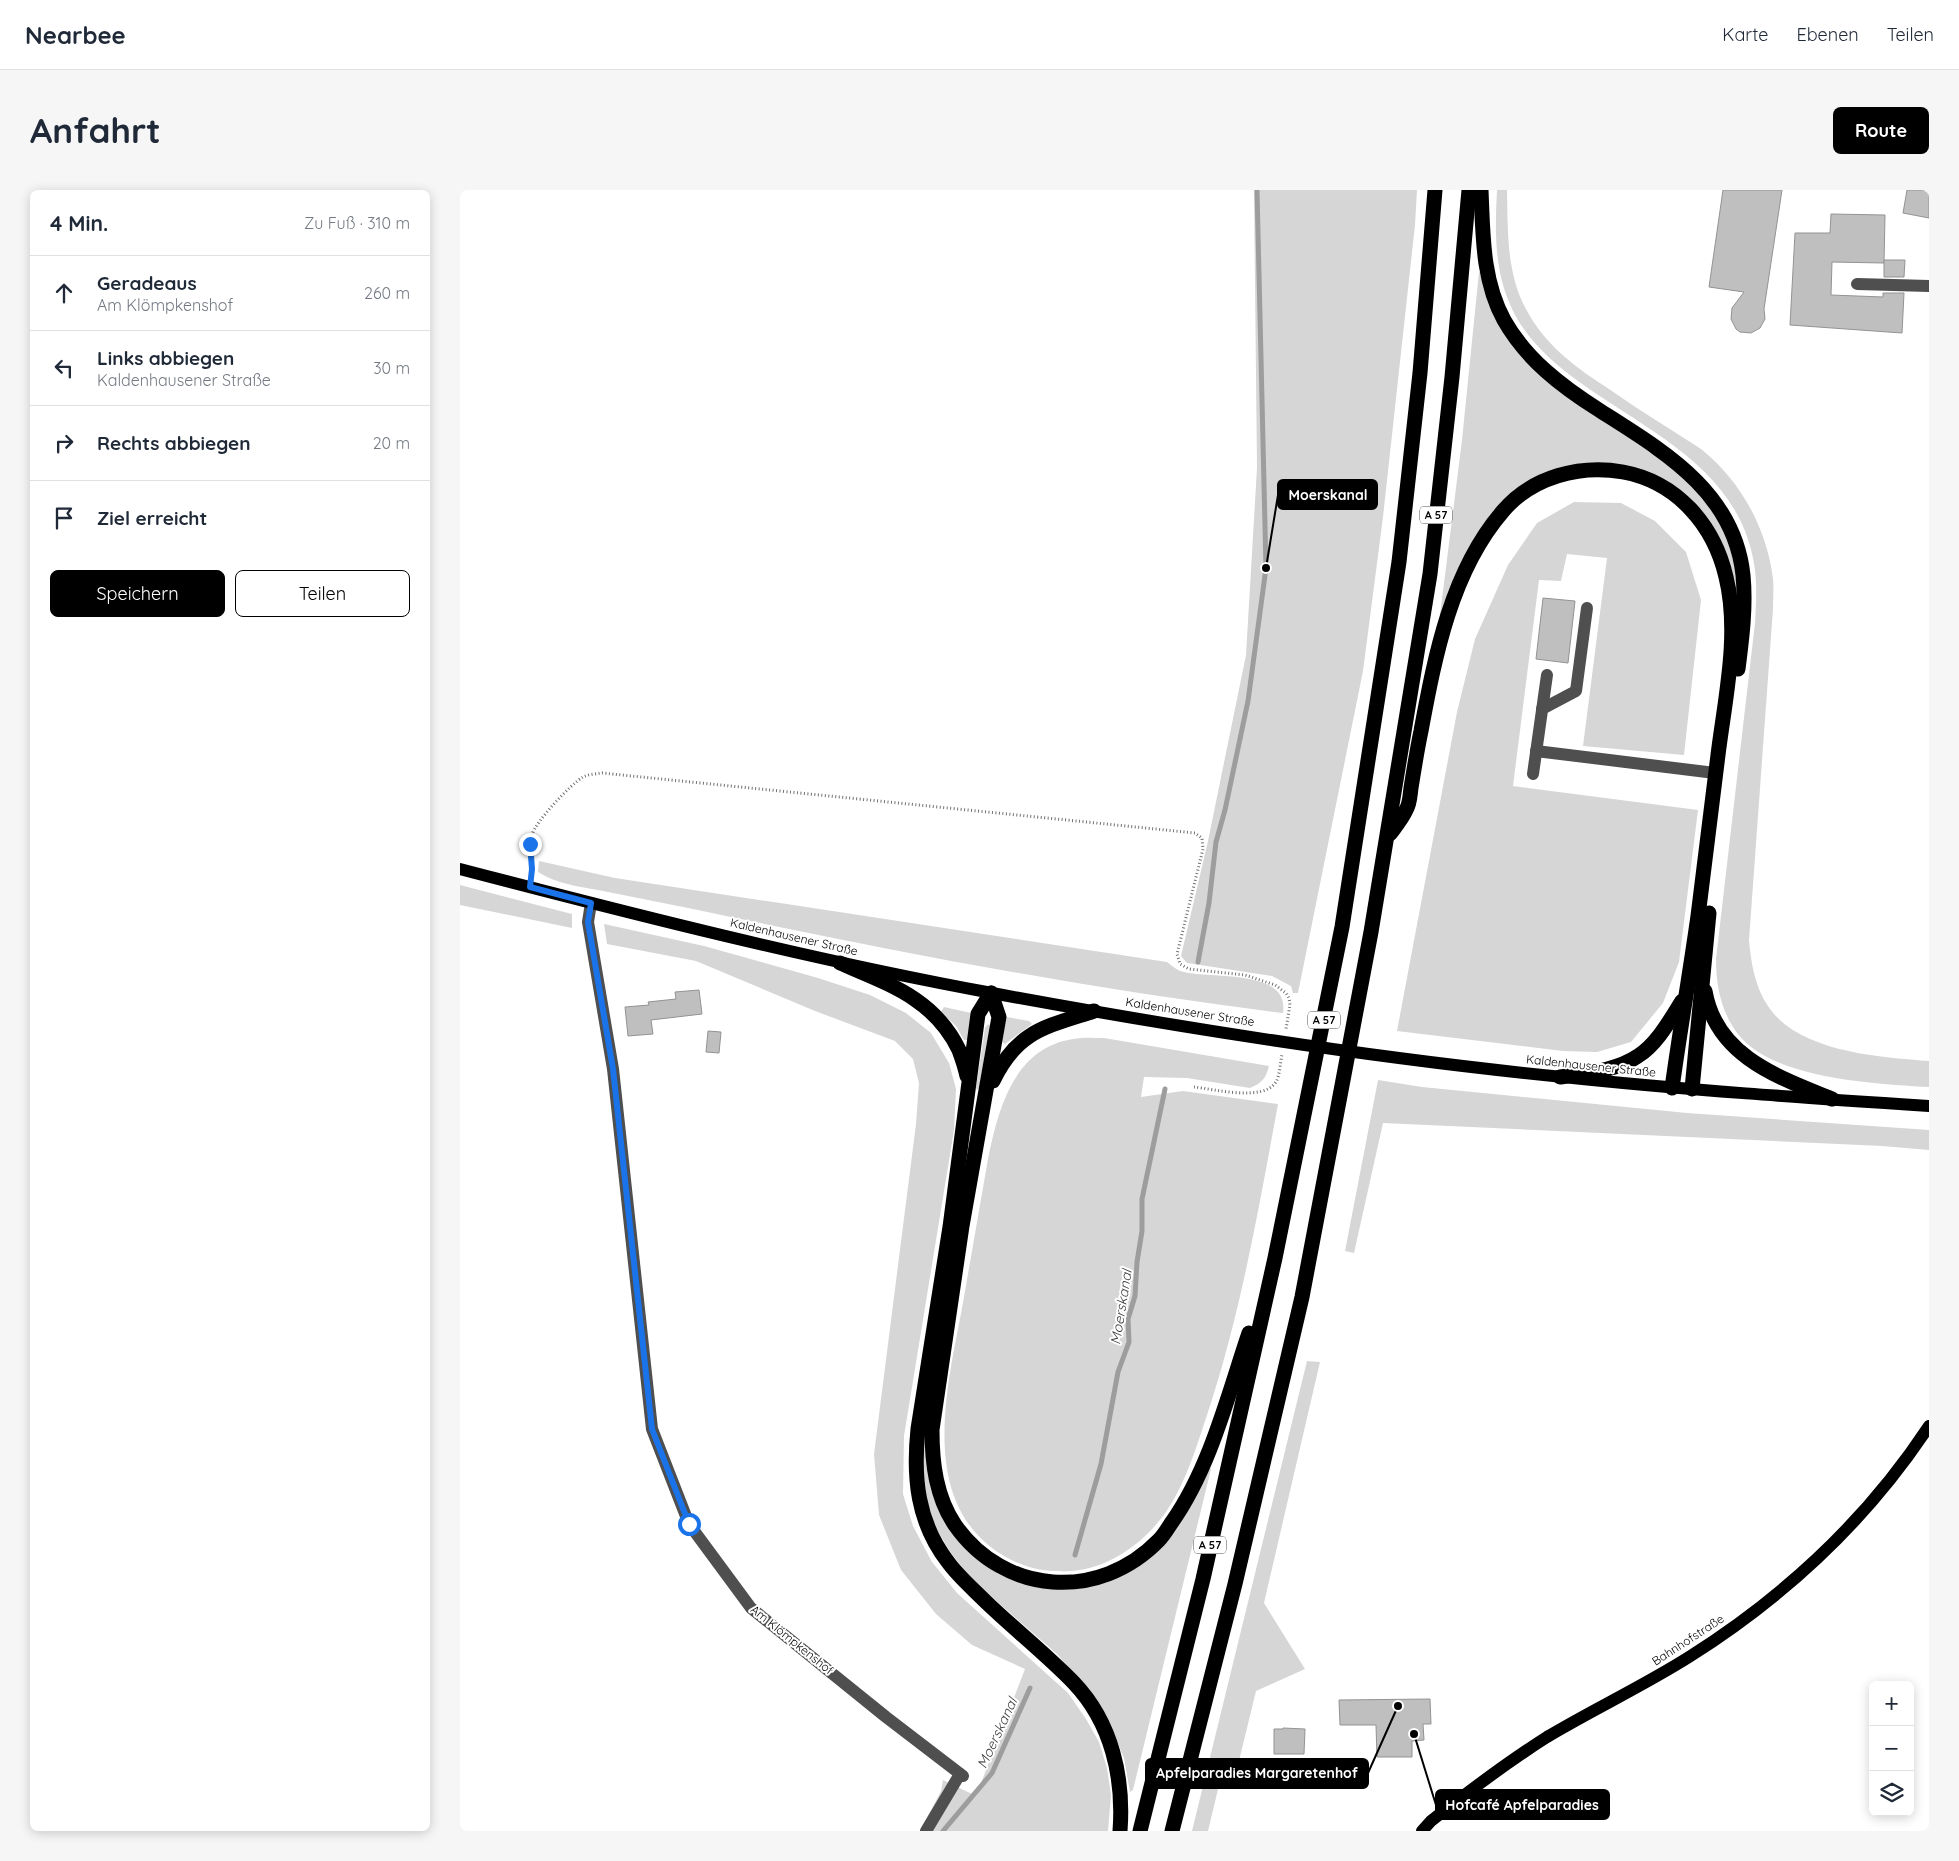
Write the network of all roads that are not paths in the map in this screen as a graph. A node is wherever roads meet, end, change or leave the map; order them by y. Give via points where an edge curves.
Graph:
1 (1435, 190) edge
2 (1469, 190) edge
3 (1481, 190) edge
4 (1857, 284) dead end
5 (1929, 286) edge
6 (1587, 608) dead end
7 (1547, 675) dead end
8 (1542, 709) junction
9 (1536, 751) junction
10 (1533, 774) dead end
11 (1715, 774) junction
12 (1388, 838) junction
13 (460, 869) edge
14 (591, 903) junction
15 (840, 963) junction
16 (1702, 975) junction
17 (991, 993) junction
18 (1685, 996) junction
19 (1094, 1011) junction
20 (1560, 1077) junction
21 (969, 1079) junction
22 (1672, 1088) junction
23 (1692, 1089) junction
24 (1832, 1099) junction
25 (984, 1100) junction
26 (1929, 1106) edge
27 (1274, 1258) junction
28 (1929, 1426) edge
29 (926, 1831) edge
30 (1120, 1831) edge
31 (1140, 1831) edge
32 (1172, 1831) edge
33 (1422, 1831) edge

1 - 27 highway, A 57 via 1420,373 1399,562 1342,927
2 - 12 highway, A 57 via 1430,574
3 - 16 highway via 1486,266 1503,318 1520,345 1561,385 1660,450 1694,478 1718,506 1730,526 1738,551 1743,574 1744,620
4 - 5 street
6 - 8 street via 1576,691
7 - 8 street
8 - 9 street
9 - 10 street
9 - 11 street
11 - 12 highway via 1731,631 1727,578 1714,541 1694,511 1664,486 1644,477 1609,470 1569,472 1532,487 1506,507 1481,539 1470,560 1450,611 1432,678 1408,809
11 - 18 highway
12 - 32 highway, A 57 via 1302,1297 1235,1584
13 - 14 main road, Kaldenhausener Straße
14 - 15 main road, Kaldenhausener Straße
14 - 29 street, Am Klömpkenshof via 588,922 613,1069 652,1429 689,1524 751,1608 962,1775
15 - 17 main road, Kaldenhausener Straße
15 - 21 highway via 900,990 924,1005 946,1027
16 - 23 highway
16 - 24 highway via 1706,1000 1729,1043 1763,1069
17 - 19 main road, Kaldenhausener Straße
17 - 21 highway via 978,1014
17 - 25 highway via 999,1017
18 - 20 highway via 1654,1041 1640,1055 1623,1064 1594,1072
18 - 22 highway
19 - 20 main road, Kaldenhausener Straße via 1251,1036
19 - 25 highway via 1024,1038 1004,1058
20 - 22 main road, Kaldenhausener Straße
21 - 30 highway via 950,1227 918,1429 916,1484 934,1541 947,1562 1075,1684 1100,1718 1114,1753 1120,1782
22 - 23 main road, Kaldenhausener Straße
23 - 24 main road, Kaldenhausener Straße
24 - 26 main road, Kaldenhausener Straße
25 - 27 highway via 933,1421 932,1454 943,1501 954,1524 986,1558 1010,1571 1042,1581 1074,1583 1102,1577 1129,1564 1159,1540 1182,1507 1201,1470
27 - 31 highway, A 57 via 1203,1579
28 - 33 main road, Bahnhofstraße via 1850,1527 1754,1613 1689,1658 1549,1736 1496,1770

